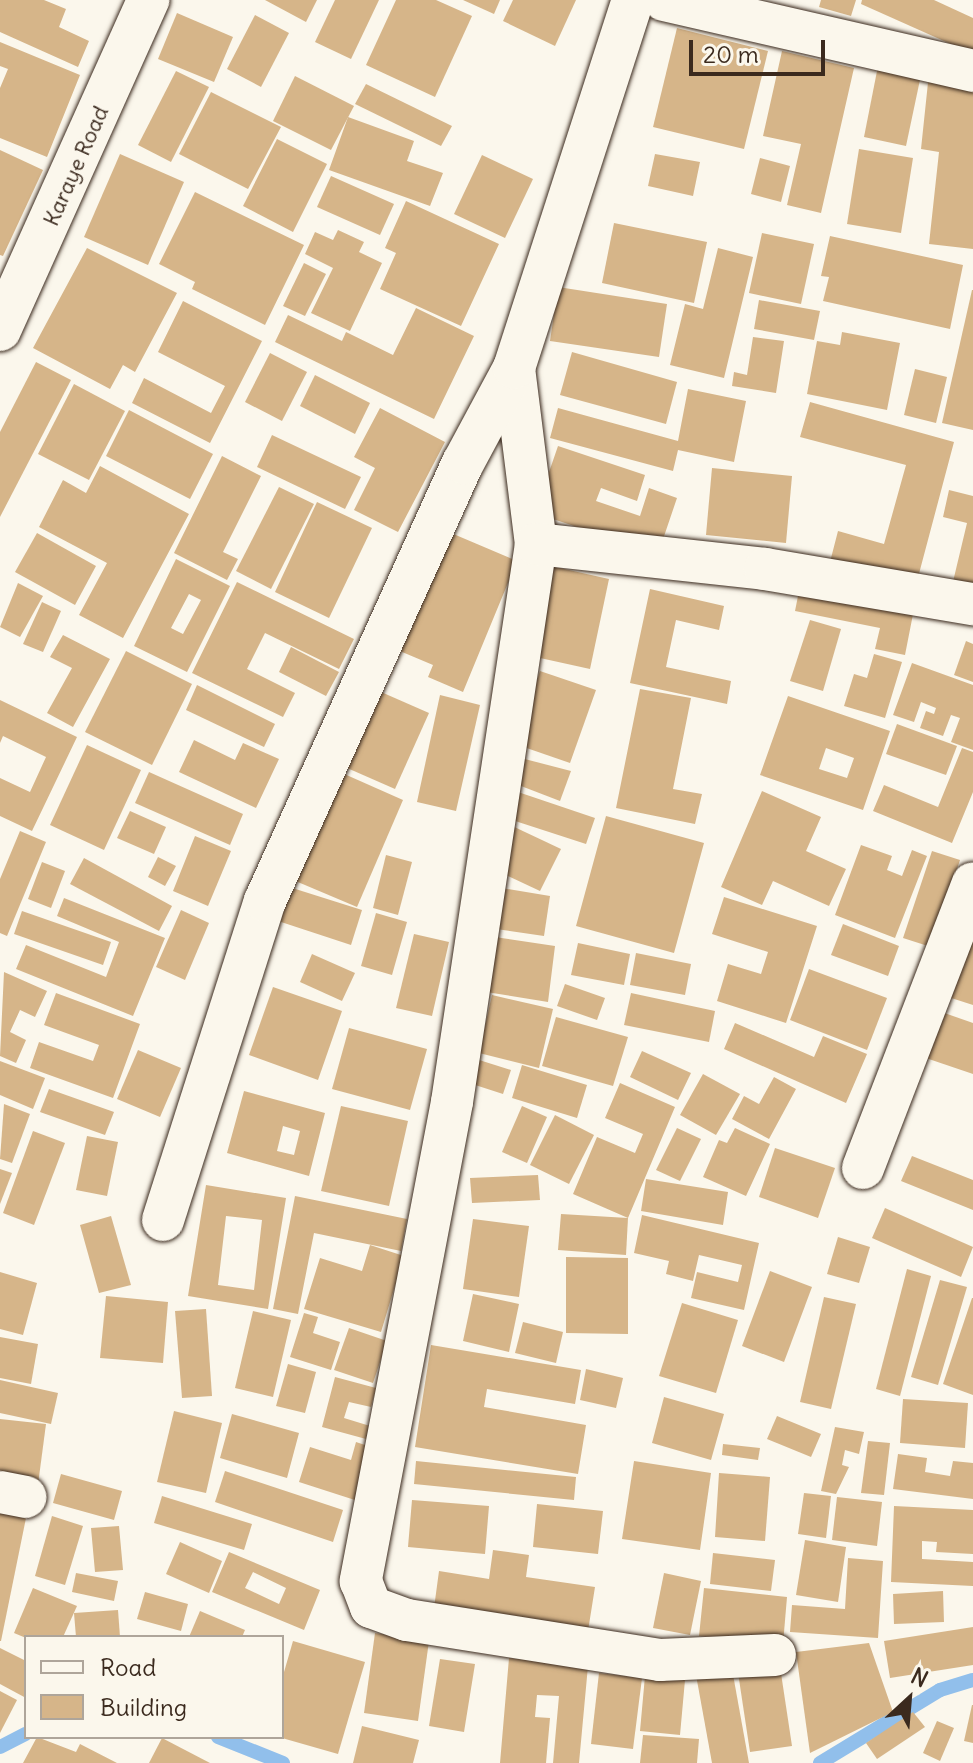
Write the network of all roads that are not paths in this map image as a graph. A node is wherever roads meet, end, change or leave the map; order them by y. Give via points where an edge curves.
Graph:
1 (148, 0) edge
2 (633, 0) edge
3 (664, 0) edge
4 (973, 71) edge
5 (0, 330) edge
6 (514, 368) junction
7 (536, 544) junction
8 (973, 604) edge
9 (973, 883) edge
10 (863, 1168) dead end
11 (163, 1220) dead end
12 (775, 1655) dead end

1 - 5 street, Karaye Road
2 - 6 street
3 - 4 street
6 - 7 street
6 - 11 street via 463,463 265,901
7 - 8 street via 765,569
7 - 12 street via 452,1102 361,1581 371,1607 407,1620 660,1660
9 - 10 street

